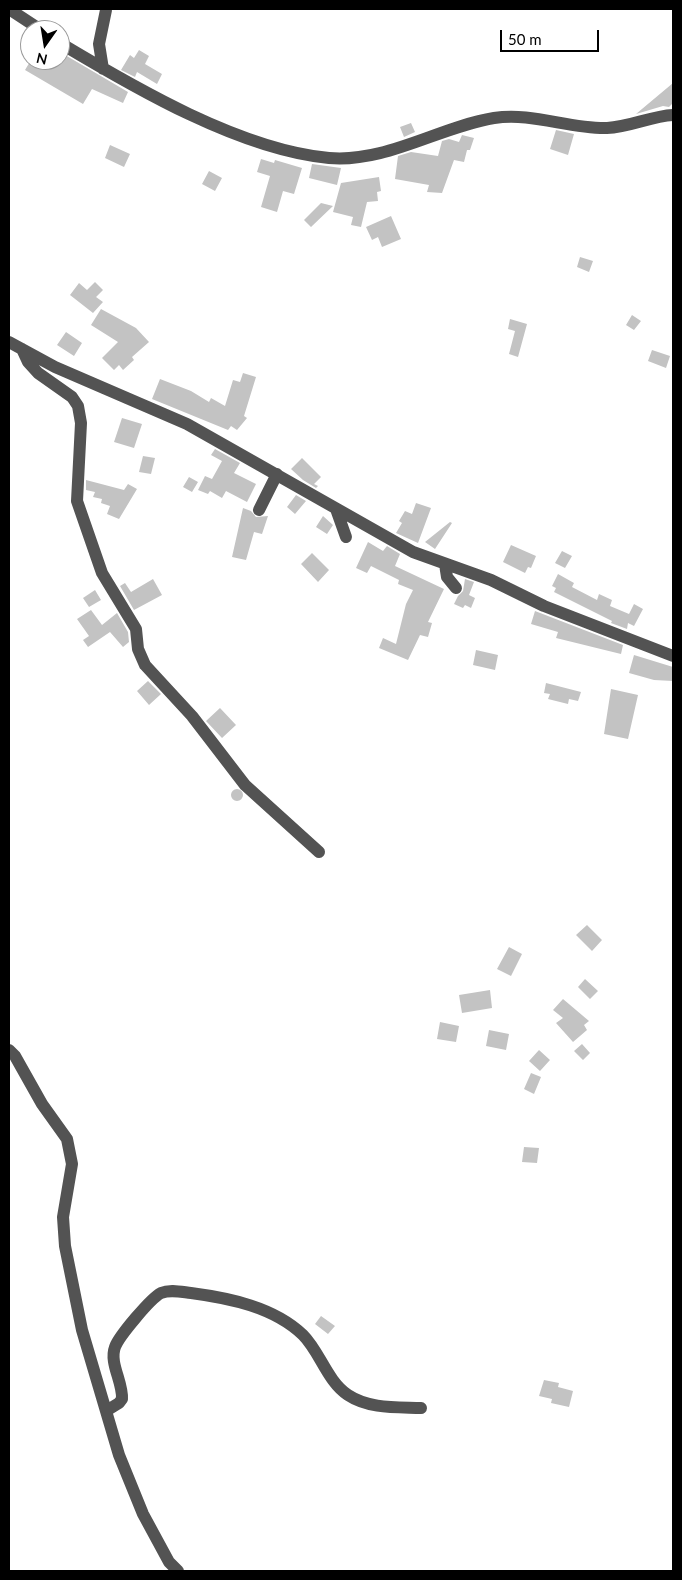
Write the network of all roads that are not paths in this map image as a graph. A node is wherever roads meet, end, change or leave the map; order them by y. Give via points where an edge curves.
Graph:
1 (9, 9) edge
2 (106, 10) dead end
3 (26, 20) edge
4 (70, 49) edge
5 (103, 68) junction
6 (673, 115) edge
7 (9, 342) edge
8 (22, 349) junction
9 (277, 474) junction
10 (336, 509) junction
11 (259, 510) dead end
12 (346, 537) dead end
13 (445, 564) junction
14 (456, 588) dead end
15 (673, 656) edge
16 (319, 852) dead end
17 (9, 1050) edge
18 (422, 1408) dead end
19 (106, 1411) junction
20 (178, 1571) edge

1 - 3 street
2 - 5 street via 99,44
4 - 5 street
5 - 6 street via 246,139 331,158 368,156 495,118 552,120 606,128
7 - 8 street
8 - 9 street via 55,367 187,424
8 - 16 street via 38,373 72,397 78,406 81,423 77,501 102,573 136,629 138,649 145,665 192,716 245,785
9 - 10 street
9 - 11 street
10 - 12 street
10 - 13 street via 406,549
13 - 14 street via 447,577
13 - 15 street
17 - 19 street via 67,1139 71,1153 63,1217 65,1246 82,1330
18 - 19 street via 370,1405 360,1401 340,1388 304,1336 287,1321 222,1297 174,1291 162,1292 152,1300 117,1342 113,1355 122,1399
19 - 20 street via 143,1514 169,1562

